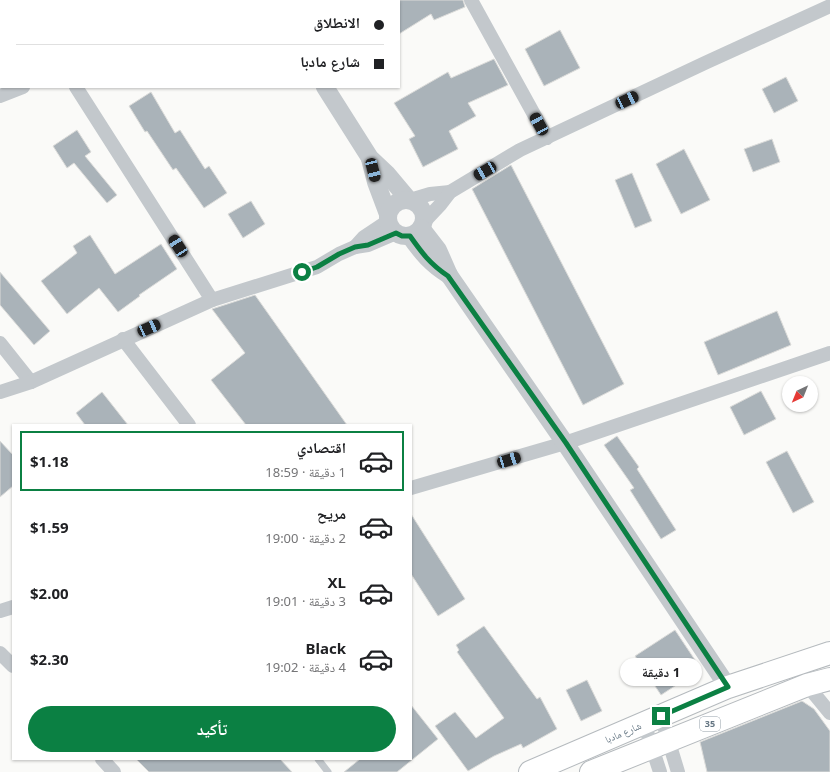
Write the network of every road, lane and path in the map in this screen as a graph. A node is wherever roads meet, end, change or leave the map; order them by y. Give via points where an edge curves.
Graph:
1 (471, 0) edge
2 (830, 6) edge
3 (20, 88) edge
4 (77, 88) edge
5 (326, 88) edge
6 (0, 96) edge
7 (547, 138) junction
8 (370, 158) junction
9 (450, 192) junction
10 (409, 200) junction
11 (405, 226) junction
12 (212, 300) junction
13 (123, 339) junction
14 (0, 343) edge
15 (830, 353) edge
16 (31, 382) junction
17 (0, 392) edge
18 (188, 424) edge
19 (566, 443) junction
20 (412, 488) edge
21 (12, 607) edge
22 (0, 611) edge
23 (0, 653) edge
24 (830, 654) edge
25 (12, 665) edge
26 (830, 679) edge
27 (807, 685) junction
28 (728, 687) junction
29 (830, 712) edge
30 (653, 719) junction
31 (661, 743) junction
32 (103, 760) edge
33 (319, 760) edge
34 (114, 772) edge
35 (328, 772) edge
36 (530, 772) edge
37 (591, 772) edge
38 (660, 772) edge
39 (678, 772) edge

1 - 7 street
2 - 7 street
3 - 6 street
4 - 12 street
5 - 8 street
7 - 9 street via 520,150
8 - 10 street
8 - 11 street via 376,182
9 - 10 street
9 - 11 street via 440,205
10 - 11 street via 401,200 391,208
10 - 11 street via 422,208 424,215
11 - 12 street via 368,234 355,247 317,267
11 - 19 street via 438,250 448,276
12 - 13 street
13 - 16 street
13 - 18 street
14 - 16 street
15 - 19 street
16 - 17 street
19 - 20 street
19 - 28 street
21 - 22 street
23 - 25 street
24 - 28 main road, شارع مادبا
26 - 27 main road, 35
27 - 29 street
27 - 31 main road, 35
28 - 30 main road, شارع مادبا
30 - 31 street
30 - 36 main road, شارع مادبا
31 - 37 main road, 35
31 - 38 street
31 - 39 street
32 - 34 street
33 - 35 lane

